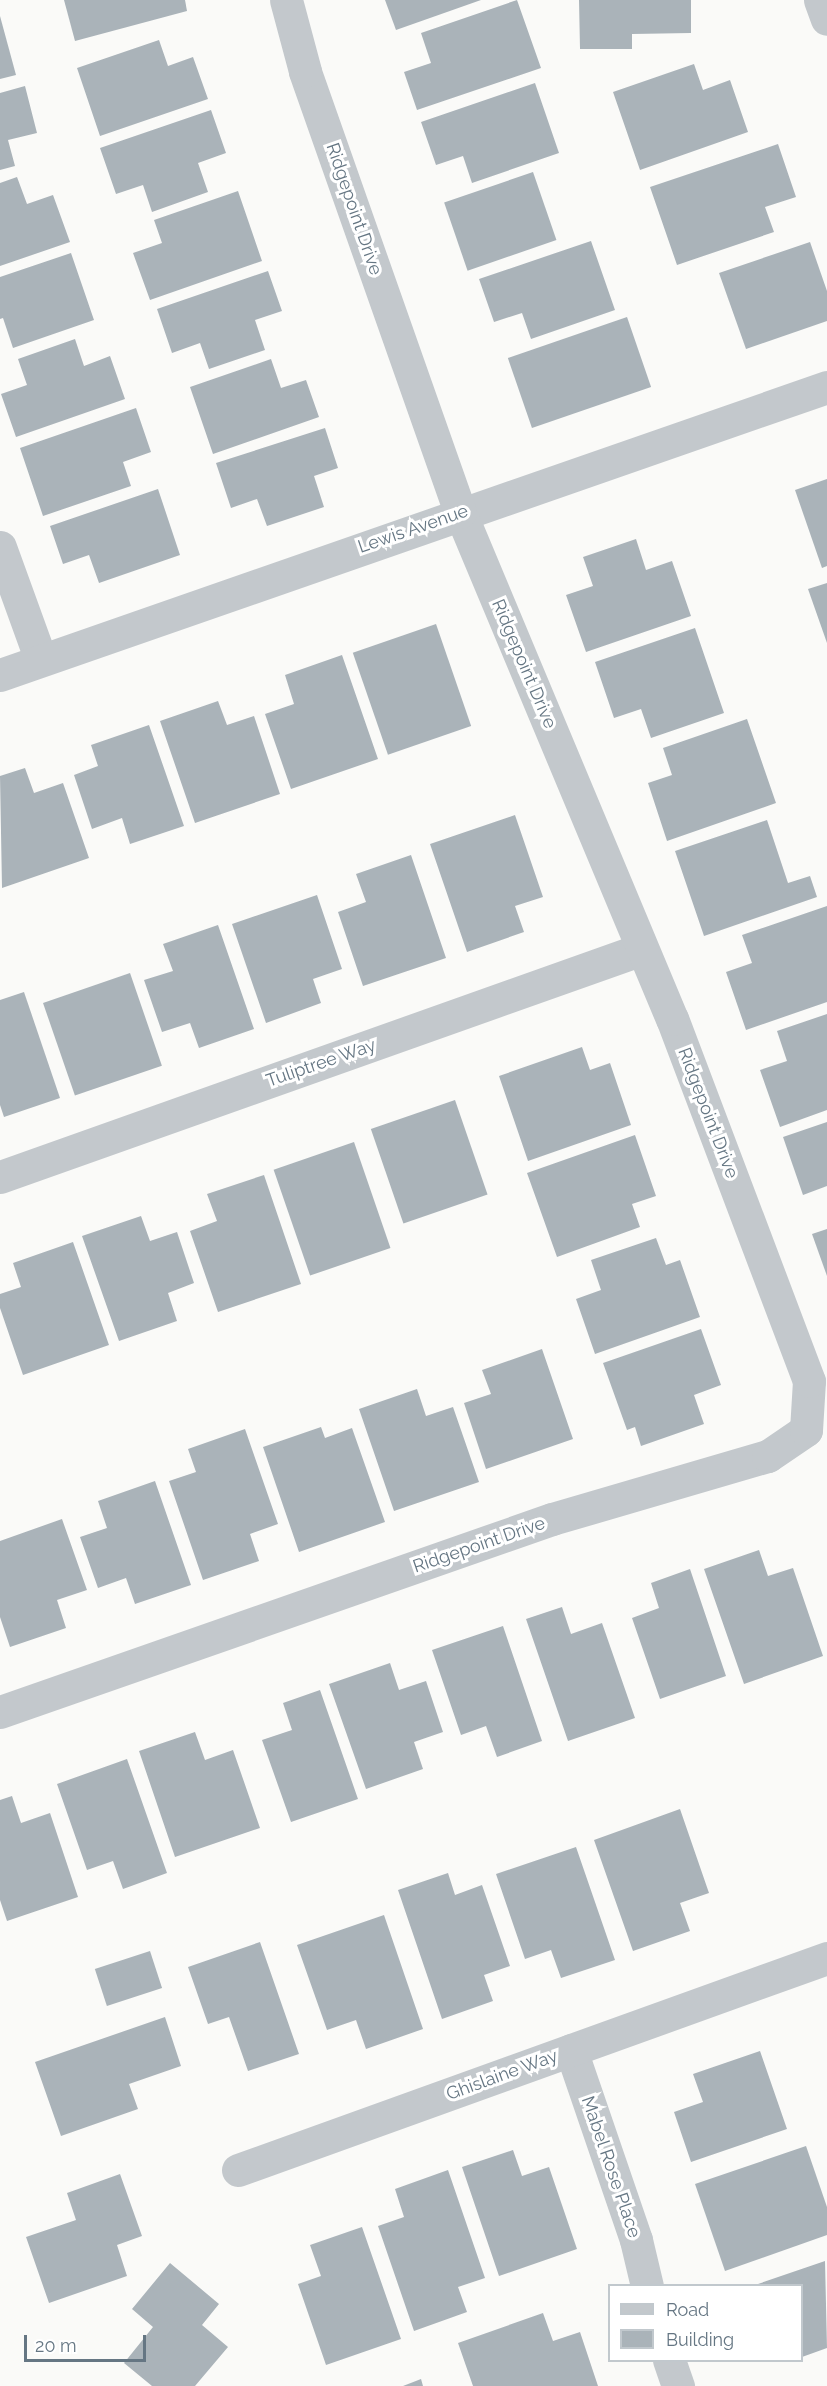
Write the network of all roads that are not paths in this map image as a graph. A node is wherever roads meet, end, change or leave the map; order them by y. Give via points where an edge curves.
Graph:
1 (286, 0) edge
2 (820, 0) edge
3 (827, 19) edge
4 (827, 387) edge
5 (460, 512) junction
6 (0, 547) edge
7 (41, 660) junction
8 (0, 675) edge
9 (642, 950) junction
10 (0, 1177) edge
11 (0, 1712) edge
12 (827, 1958) edge
13 (571, 2050) junction
14 (238, 2170) dead end
15 (647, 2284) edge
16 (669, 2362) edge
17 (678, 2386) edge

1 - 5 street, Ridgepoint Drive via 305,71
2 - 3 street
4 - 5 street, Lewis Avenue
5 - 7 street, Lewis Avenue
5 - 9 street, Ridgepoint Drive
6 - 7 street
7 - 8 street, Lewis Avenue
9 - 10 street, Tuliptree Way
9 - 11 street, Ridgepoint Drive via 672,1018 809,1381 806,1430 768,1455 552,1519
12 - 13 street, Ghislaine Way
13 - 14 street, Ghislaine Way
13 - 15 street, Mabel Rose Place
16 - 17 street

